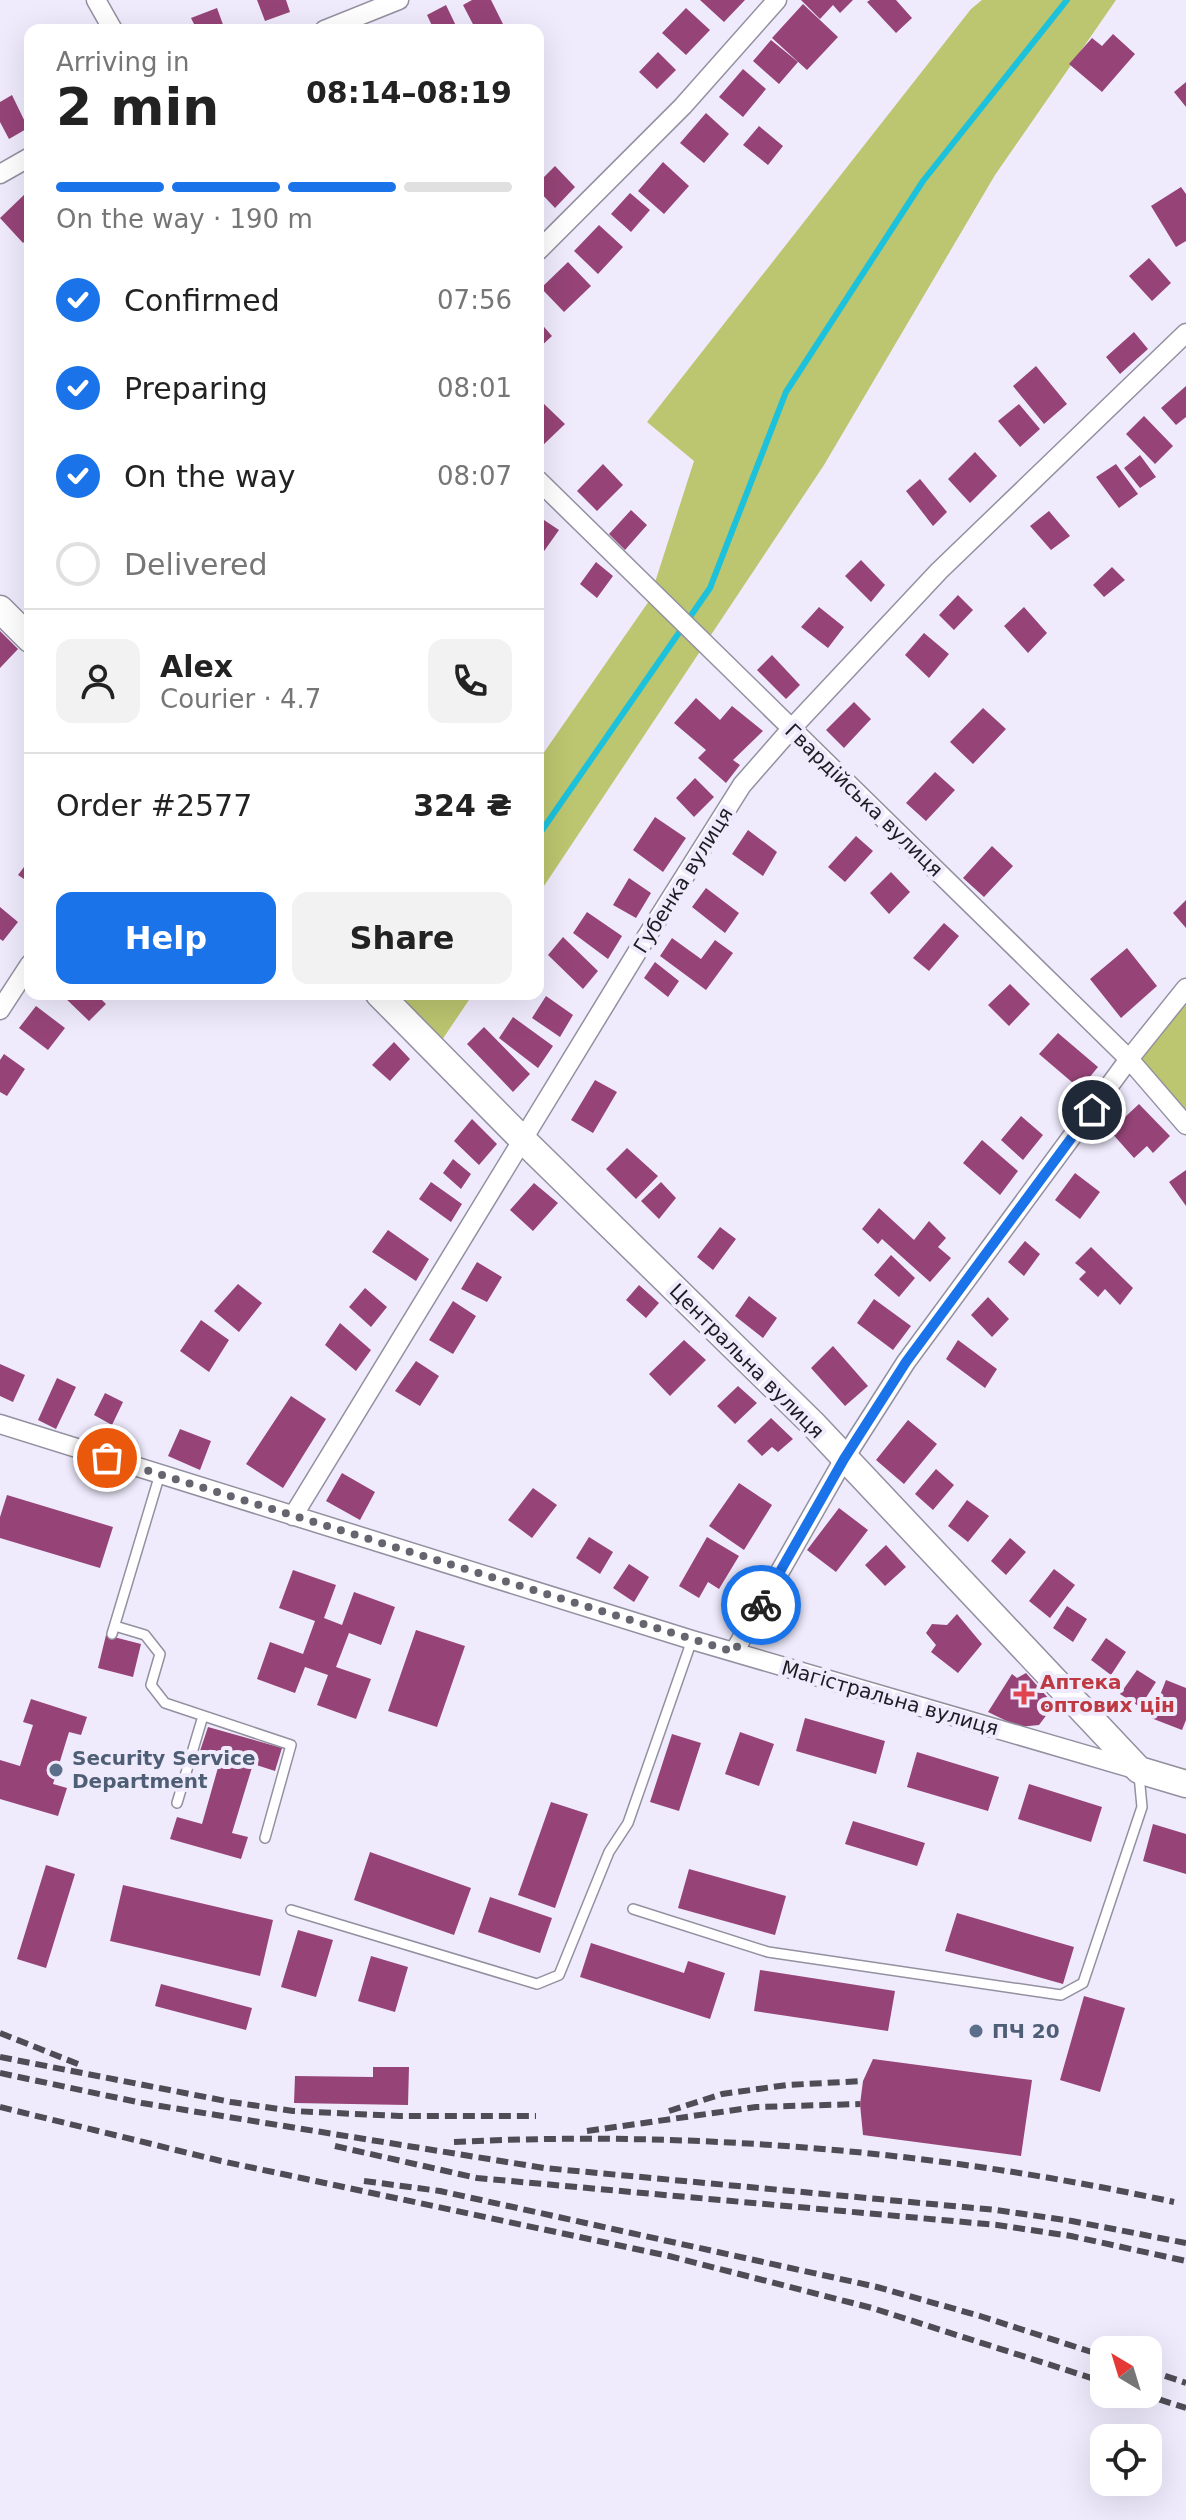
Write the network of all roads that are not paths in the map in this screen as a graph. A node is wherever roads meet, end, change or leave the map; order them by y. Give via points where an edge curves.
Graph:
1 (96, 0) edge
2 (399, 0) edge
3 (777, 0) edge
4 (110, 24) edge
5 (339, 24) edge
6 (24, 160) edge
7 (0, 174) edge
8 (544, 245) edge
9 (1186, 333) edge
10 (544, 486) edge
11 (0, 609) edge
12 (24, 633) edge
13 (791, 729) junction
14 (24, 973) edge
15 (1186, 988) edge
16 (385, 1000) edge
17 (0, 1010) edge
18 (1129, 1059) junction
19 (1186, 1125) edge
20 (523, 1140) junction
21 (0, 1424) edge
22 (844, 1459) junction
23 (160, 1474) junction
24 (293, 1516) junction
25 (692, 1640) junction
26 (734, 1652) junction
27 (203, 1716) junction
28 (1139, 1770) junction
29 (1186, 1784) edge
30 (177, 1803) dead end
31 (265, 1838) dead end
32 (633, 1909) dead end
33 (291, 1910) dead end

1 - 4 street
2 - 5 street
3 - 8 street via 683,106
6 - 7 street
9 - 13 street, Губенка вулиця via 939,571
10 - 13 street, Гвардійська вулиця
11 - 12 main road
13 - 18 street, Гвардійська вулиця
13 - 20 street, Губенка вулиця via 742,785
14 - 17 street
15 - 18 street
16 - 20 main road, Центральна вулиця
18 - 19 street, Гвардійська вулиця
18 - 22 street via 906,1362
20 - 22 main road, Центральна вулиця
20 - 24 street, Губенка вулиця
21 - 23 street, Магістральна вулиця
22 - 26 street
22 - 28 main road, Центральна вулиця
23 - 24 street, Магістральна вулиця
23 - 27 lane via 114,1630 145,1635 160,1654 151,1685 165,1703
24 - 25 street, Магістральна вулиця
25 - 26 street, Магістральна вулиця
25 - 33 lane via 628,1823 609,1852 559,1975 537,1984
26 - 28 street, Магістральна вулиця
27 - 30 lane
27 - 31 lane via 291,1745
28 - 29 main road, Центральна вулиця
28 - 32 lane via 1142,1807 1083,1983 1061,1995 768,1952

